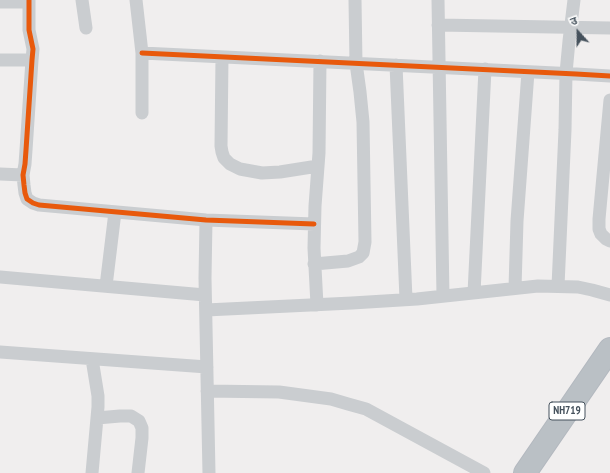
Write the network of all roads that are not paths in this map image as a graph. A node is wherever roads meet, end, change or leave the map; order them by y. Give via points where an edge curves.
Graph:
1 (82, 0) edge
2 (136, 0) edge
3 (355, 0) edge
4 (438, 0) edge
5 (574, 0) edge
6 (29, 1) edge
7 (0, 2) edge
8 (438, 25) junction
9 (571, 27) junction
10 (86, 28) dead end
11 (610, 28) edge
12 (142, 53) junction
13 (222, 57) junction
14 (0, 60) edge
15 (32, 60) junction
16 (320, 62) junction
17 (356, 63) junction
18 (396, 65) junction
19 (439, 67) junction
20 (485, 70) junction
21 (528, 72) junction
22 (566, 73) junction
23 (610, 76) edge
24 (610, 100) edge
25 (142, 113) dead end
26 (318, 166) junction
27 (0, 174) edge
28 (23, 175) junction
29 (115, 212) junction
30 (206, 220) junction
31 (314, 224) junction
32 (610, 240) edge
33 (314, 264) junction
34 (0, 277) edge
35 (106, 286) junction
36 (558, 286) junction
37 (515, 288) junction
38 (474, 293) junction
39 (205, 295) junction
40 (610, 295) edge
41 (443, 296) junction
42 (406, 299) junction
43 (317, 305) junction
44 (206, 310) junction
45 (610, 349) edge
46 (0, 352) edge
47 (92, 359) junction
48 (207, 367) junction
49 (207, 391) junction
50 (97, 418) junction
51 (92, 473) edge
52 (138, 473) edge
53 (209, 473) edge
54 (484, 473) edge
55 (525, 473) edge

1 - 10 street
2 - 12 street
3 - 17 street
4 - 8 street
5 - 9 street
6 - 7 street
6 - 15 street
8 - 9 street
8 - 19 street
9 - 11 street
9 - 22 street
12 - 13 street
12 - 25 street
13 - 16 street
13 - 26 street via 224,158 240,169 262,173
14 - 15 street
15 - 28 street
16 - 17 street
16 - 26 street
17 - 18 street
17 - 33 street via 363,122 363,252 359,258 348,261
18 - 19 street
18 - 42 street
19 - 20 street
19 - 41 street
20 - 21 street
20 - 38 street
21 - 22 street
21 - 37 street
22 - 23 street
22 - 36 street
24 - 32 street via 599,229 606,239
26 - 31 street
27 - 28 street
28 - 29 street via 25,194 33,203
29 - 30 street
29 - 35 street
30 - 31 street
30 - 39 street
31 - 33 street
33 - 43 street
34 - 35 street
35 - 39 street
36 - 37 street
36 - 40 street via 578,287
37 - 38 street
38 - 41 street
39 - 44 street
41 - 42 street
42 - 43 street
43 - 44 street
44 - 48 street
45 - 55 highway, NH719
46 - 47 street
47 - 48 street
47 - 50 street via 98,396
48 - 49 street
49 - 53 street
49 - 54 street via 279,392 331,399 366,409
50 - 51 street
50 - 52 street via 131,416 139,421 142,438

